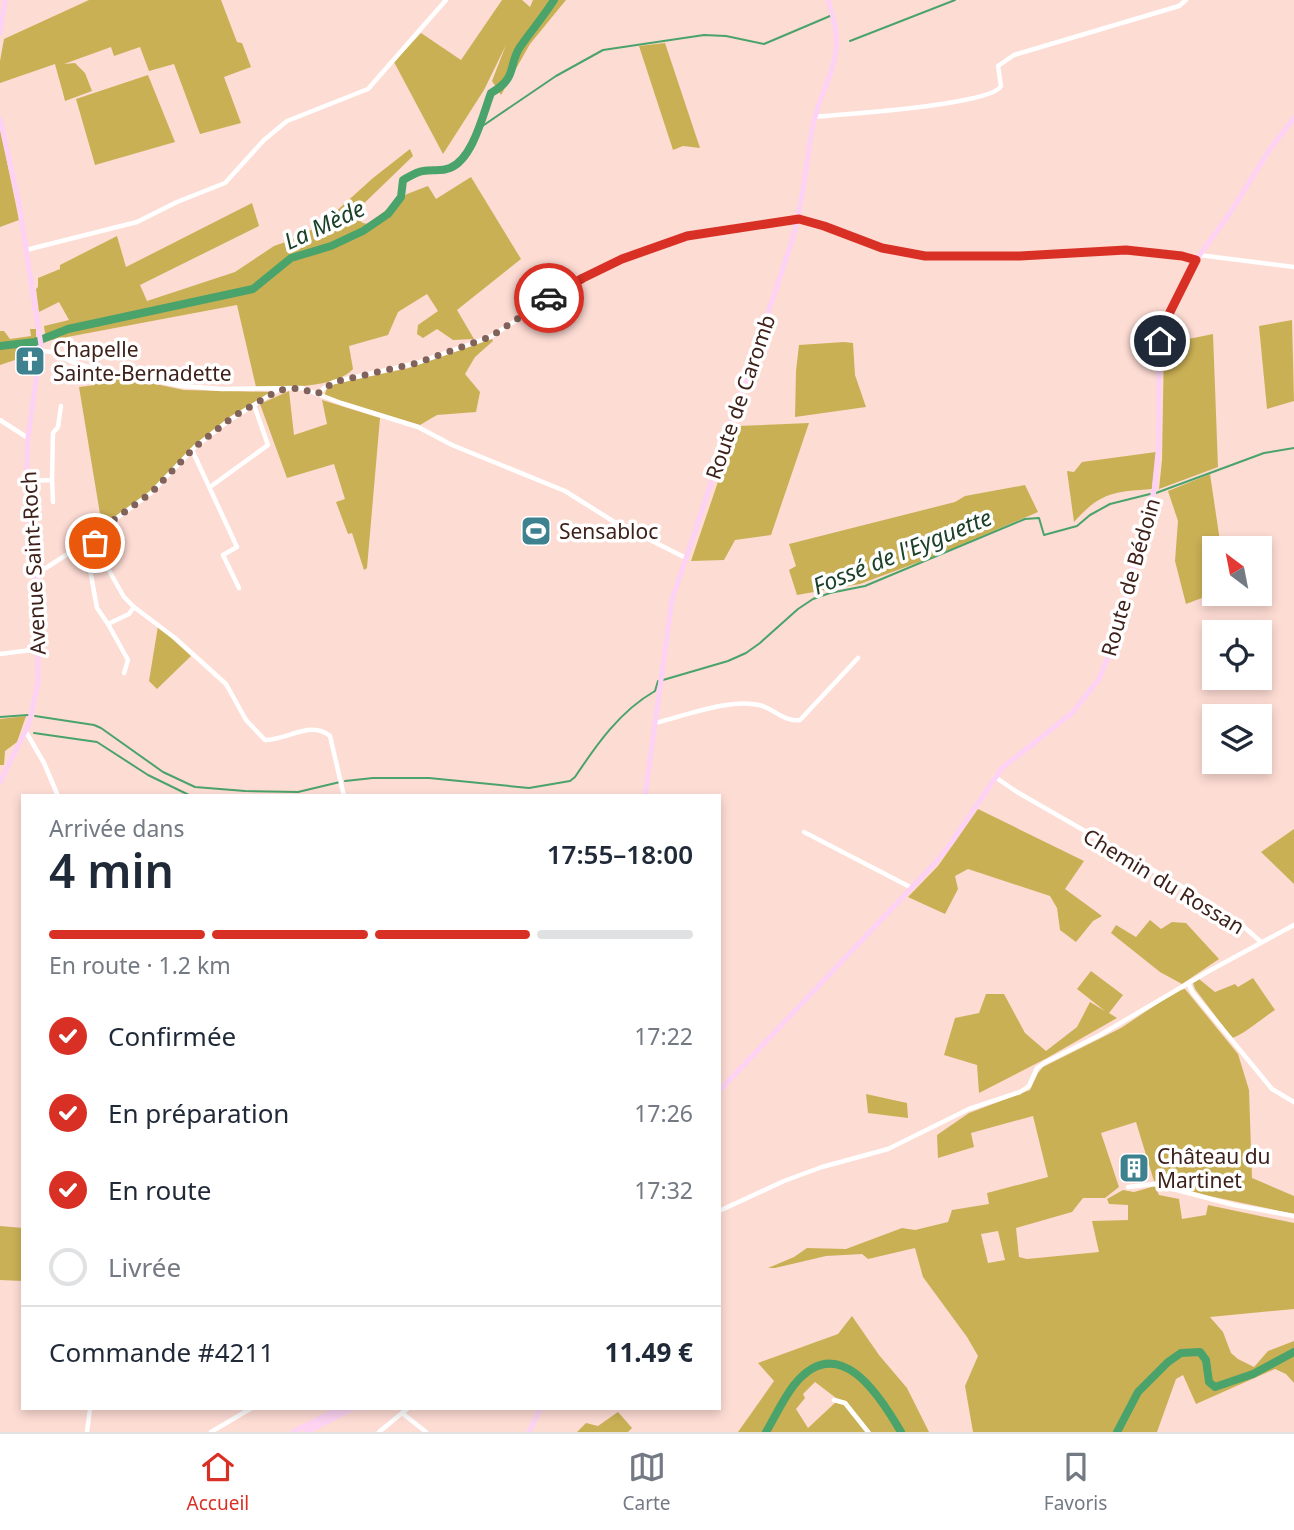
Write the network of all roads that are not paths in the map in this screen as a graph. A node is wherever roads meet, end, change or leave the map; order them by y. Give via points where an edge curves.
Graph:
1 (5, 0) edge
2 (446, 0) edge
3 (828, 0) edge
4 (1186, 0) edge
5 (0, 33) edge
6 (815, 117) junction
7 (0, 118) edge
8 (1294, 118) edge
9 (799, 219) junction
10 (26, 250) junction
11 (1198, 258) junction
12 (1294, 267) edge
13 (41, 348) junction
14 (279, 390) junction
15 (317, 394) junction
16 (254, 405) junction
17 (61, 406) dead end
18 (0, 420) edge
19 (28, 438) junction
20 (192, 450) junction
21 (52, 480) junction
22 (27, 481) junction
23 (210, 487) junction
24 (53, 502) dead end
25 (90, 537) junction
26 (687, 558) junction
27 (104, 559) junction
28 (36, 570) junction
29 (239, 588) dead end
30 (134, 607) junction
31 (108, 624) junction
32 (39, 649) junction
33 (0, 654) edge
34 (858, 658) dead end
35 (124, 673) dead end
36 (654, 723) junction
37 (26, 732) junction
38 (995, 777) junction
39 (0, 782) edge
40 (57, 794) edge
41 (345, 794) edge
42 (645, 794) edge
43 (804, 832) dead end
44 (912, 888) junction
45 (1294, 925) edge
46 (1261, 942) junction
47 (1188, 983) junction
48 (721, 1089) edge
49 (1294, 1102) edge
50 (1128, 1187) dead end
51 (721, 1210) edge
52 (1294, 1216) edge
53 (834, 1400) dead end
54 (90, 1410) edge
55 (248, 1410) edge
56 (337, 1410) edge
57 (349, 1410) edge
58 (406, 1410) edge
59 (540, 1410) edge
60 (402, 1413) junction
61 (87, 1432) edge
62 (211, 1432) edge
63 (293, 1432) edge
64 (306, 1432) edge
65 (379, 1432) edge
66 (426, 1432) edge
67 (529, 1432) edge
68 (868, 1432) edge

1 - 5 main road
2 - 10 street via 368,89 287,121 225,183 137,222
3 - 6 main road, Route de Caromb via 838,48
4 - 6 street via 1180,6 1014,55 998,66 1002,86 996,93 957,103
6 - 9 main road, Route de Caromb
7 - 10 main road, Avenue Saint-Roch
8 - 11 main road, Route de Bédoin
9 - 11 street via 882,248 925,256 1126,250
9 - 15 street via 700,233 642,251 583,278 490,337 417,363 334,382
9 - 26 main road, Route de Caromb
10 - 13 main road, Avenue Saint-Roch
11 - 12 street
11 - 38 main road, Route de Bédoin via 1163,328 1156,483 1108,659 1083,703
13 - 14 street via 92,368 182,386
13 - 19 main road, Avenue Saint-Roch
14 - 15 street via 299,388
14 - 16 street
15 - 26 street via 418,427 565,491
16 - 20 street
16 - 23 street via 268,444
17 - 21 street via 53,433
18 - 19 street
19 - 22 main road, Avenue Saint-Roch
20 - 23 street
20 - 25 street via 151,493
21 - 22 street
21 - 24 street
22 - 28 main road, Avenue Saint-Roch
23 - 29 street via 237,547 223,555
25 - 27 street
25 - 28 street via 48,567
26 - 36 main road, Route de Caromb via 672,600
27 - 30 street via 120,592
27 - 31 street via 89,564 97,608
28 - 32 main road, Avenue Saint-Roch
30 - 31 street
30 - 41 street via 226,684 246,720 265,740 310,729 327,733 333,741
31 - 35 street via 128,660
32 - 33 street
32 - 37 main road, Avenue Saint-Roch via 36,694
34 - 36 street via 800,720 786,720 758,705 741,705
36 - 42 main road, Route de Caromb
37 - 39 main road, Avenue Saint-Roch
37 - 40 street
38 - 44 main road, Route de Bédoin via 951,843
38 - 46 street, Chemin du Rossan via 1212,904
43 - 44 street
44 - 48 main road, Route de Bédoin
45 - 46 street
46 - 47 street, Chemin du Rossan
47 - 49 street via 1272,1089
47 - 51 street, Chemin du Rossan via 1045,1062 1020,1092 969,1109 888,1149 793,1177
50 - 52 street via 1154,1184
53 - 68 street via 845,1403
54 - 61 street
55 - 62 street
56 - 63 main road
57 - 64 main road
58 - 60 street
59 - 67 main road
60 - 65 street
60 - 66 street

